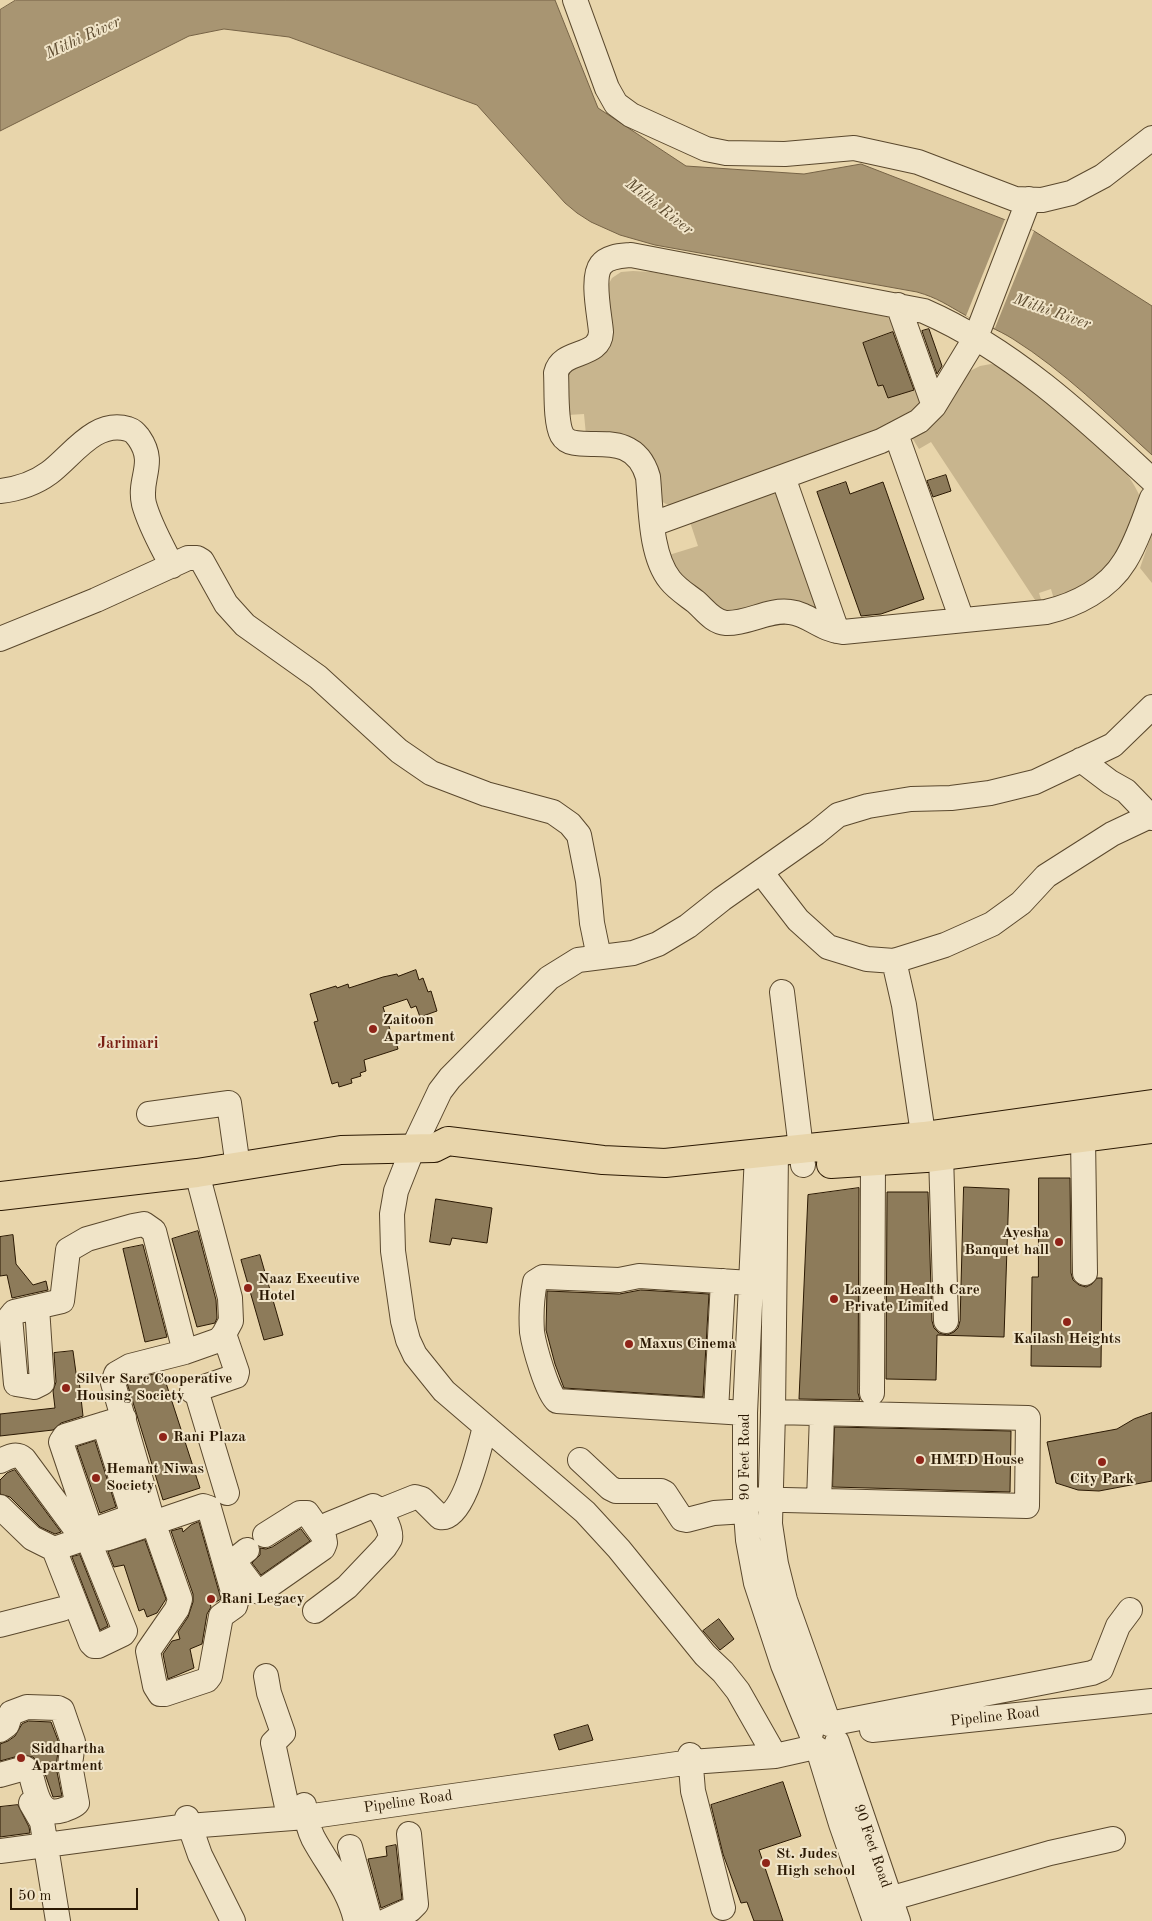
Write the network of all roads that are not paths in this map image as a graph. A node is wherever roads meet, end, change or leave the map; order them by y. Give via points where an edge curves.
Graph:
1 (575, 0) edge
2 (1152, 138) edge
3 (1029, 200) junction
4 (898, 305) junction
5 (978, 330) junction
6 (934, 406) junction
7 (896, 434) junction
8 (783, 477) junction
9 (1152, 480) edge
10 (0, 491) edge
11 (1152, 498) edge
12 (653, 524) junction
13 (172, 566) junction
14 (962, 620) junction
15 (837, 631) junction
16 (0, 638) edge
17 (1152, 707) edge
18 (1081, 760) junction
19 (1151, 817) edge
20 (761, 872) junction
21 (599, 957) junction
22 (894, 961) junction
23 (782, 992) dead end
24 (1152, 1104) edge
25 (149, 1114) dead end
26 (1152, 1129) edge
27 (1083, 1138) junction
28 (423, 1148) junction
29 (930, 1150) junction
30 (778, 1160) junction
31 (873, 1161) junction
32 (238, 1167) junction
33 (197, 1173) junction
34 (0, 1196) edge
35 (1085, 1273) dead end
36 (724, 1281) junction
37 (751, 1283) junction
38 (722, 1306) junction
39 (37, 1307) dead end
40 (750, 1307) junction
41 (946, 1321) dead end
42 (224, 1334) junction
43 (185, 1352) junction
44 (872, 1393) dead end
45 (716, 1411) junction
46 (774, 1412) junction
47 (745, 1413) junction
48 (822, 1414) junction
49 (114, 1421) junction
50 (485, 1427) junction
51 (580, 1460) dead end
52 (0, 1461) edge
53 (227, 1493) dead end
54 (771, 1499) junction
55 (820, 1501) junction
56 (745, 1505) junction
57 (0, 1508) edge
58 (380, 1511) junction
59 (153, 1522) junction
60 (115, 1529) junction
61 (320, 1530) junction
62 (85, 1539) junction
63 (54, 1549) junction
64 (62, 1609) dead end
65 (1130, 1610) dead end
66 (315, 1611) dead end
67 (0, 1625) edge
68 (266, 1676) dead end
69 (1152, 1701) edge
70 (0, 1730) edge
71 (822, 1738) junction
72 (772, 1751) junction
73 (690, 1759) junction
74 (0, 1775) edge
75 (31, 1803) dead end
76 (299, 1809) junction
77 (55, 1812) junction
78 (187, 1822) junction
79 (409, 1834) dead end
80 (1113, 1839) dead end
81 (53, 1840) junction
82 (0, 1844) edge
83 (350, 1848) dead end
84 (0, 1850) edge
85 (349, 1879) junction
86 (889, 1899) junction
87 (723, 1908) dead end
88 (58, 1921) edge
89 (233, 1921) edge
90 (356, 1921) edge
91 (370, 1921) edge
92 (386, 1921) edge
93 (875, 1921) edge
94 (898, 1921) edge

1 - 3 street via 607,88 616,104 632,115 706,149 785,154 854,148 918,162 1015,199
2 - 3 street via 1102,176 1071,192
3 - 5 street
4 - 5 street
4 - 6 street
4 - 12 street via 631,255 608,259 601,265 596,286 601,340 598,345 569,358 557,368 560,428 567,440 621,446 639,456 648,477
5 - 6 street
5 - 9 street
6 - 7 street via 919,421
7 - 8 street
7 - 14 street
8 - 12 street
8 - 15 street
10 - 13 street via 18,489 35,482 97,432 120,427 133,431 146,448 144,504
11 - 14 street via 1124,563 1097,590 1076,603 1046,612
12 - 15 street via 663,571 671,582 716,621 738,622 791,612
13 - 16 street
13 - 21 street via 188,558 202,561 226,604 245,625 318,677 399,751 432,772 486,794 552,812 570,824 579,835
14 - 15 street
17 - 18 street via 1113,745
18 - 19 street via 1126,790
18 - 20 street via 1035,782 990,793 911,799 838,815
19 - 22 street via 1112,834 1046,876 1021,903 992,924 945,945
20 - 21 street via 658,944 633,953
20 - 22 street via 798,920 828,947 867,959
21 - 28 street via 578,960 549,978 450,1078 440,1091
22 - 29 street
23 - 30 street
24 - 29 main road
25 - 32 street via 229,1103
26 - 27 main road
27 - 29 main road
27 - 35 street
28 - 30 main road via 448,1156 617,1178 665,1178
28 - 32 main road via 341,1150
28 - 50 street via 396,1191 392,1214 391,1235 403,1321 408,1340 426,1369 444,1391
29 - 30 main road
29 - 31 main road
29 - 41 street
30 - 31 main road
30 - 37 street, 90 Feet Road
30 - 46 street, 90 Feet Road
31 - 44 street
32 - 33 main road
33 - 34 main road
33 - 42 street via 230,1298 231,1321
36 - 37 street
36 - 38 street
36 - 45 street via 639,1276 619,1280 543,1277 535,1282 534,1294 534,1340 550,1394 557,1401
37 - 40 street, 90 Feet Road
38 - 40 street
38 - 45 street
39 - 43 street via 62,1301 68,1250 87,1239 144,1224 154,1231
40 - 47 street, 90 Feet Road
42 - 43 street via 219,1340
42 - 53 street via 236,1376 194,1391
43 - 49 street via 130,1366 116,1374
45 - 47 street
46 - 48 street
46 - 54 street, 90 Feet Road
47 - 56 street, 90 Feet Road
48 - 55 street
48 - 55 street via 1028,1418 1027,1506
49 - 59 street
49 - 60 street via 132,1514
49 - 60 street via 65,1436 61,1442 89,1529
50 - 58 street via 466,1491 454,1513 447,1518 440,1517 415,1497
50 - 72 street via 585,1512 619,1550 738,1691
51 - 56 street via 610,1488 665,1493 682,1519
52 - 62 street via 14,1455 24,1459
54 - 55 street
54 - 56 street
54 - 71 street, 90 Feet Road via 770,1524 776,1564
56 - 71 street, 90 Feet Road via 756,1582 783,1665
57 - 63 street via 32,1538
58 - 61 street via 376,1506 369,1506
58 - 66 street via 390,1540 347,1587
59 - 59 street via 203,1506 209,1508 236,1598 235,1606 221,1616 210,1676 207,1680 165,1694 160,1694 155,1686 148,1651 177,1609 180,1599
59 - 60 street
60 - 62 street via 109,1538
61 - 61 street via 307,1513 300,1513 256,1542 237,1558 235,1564 260,1592 323,1548 325,1543
62 - 63 street
62 - 63 street via 125,1631 98,1646 91,1643
64 - 67 street
65 - 71 street via 1118,1626 1101,1669 1092,1673
68 - 76 street via 283,1733 273,1743
69 - 71 street, Pipeline Road
70 - 77 street via 7,1725 11,1713 27,1707 58,1708 64,1712 73,1742 70,1765 77,1799 74,1806
71 - 72 street, Pipeline Road
71 - 86 street, 90 Feet Road
71 - 93 street, 90 Feet Road via 841,1824
72 - 73 street, Pipeline Road
73 - 76 street, Pipeline Road
73 - 87 street via 693,1792
74 - 77 street via 28,1769 41,1805
75 - 81 street
76 - 78 street, Pipeline Road
76 - 85 street via 313,1838
77 - 81 street
78 - 81 street, Pipeline Road
78 - 89 street
79 - 92 street via 416,1904
80 - 86 street via 1050,1853
81 - 82 street
81 - 84 street, Pipeline Road
81 - 88 street
83 - 85 street
85 - 90 street
85 - 91 street
86 - 94 street, 90 Feet Road

